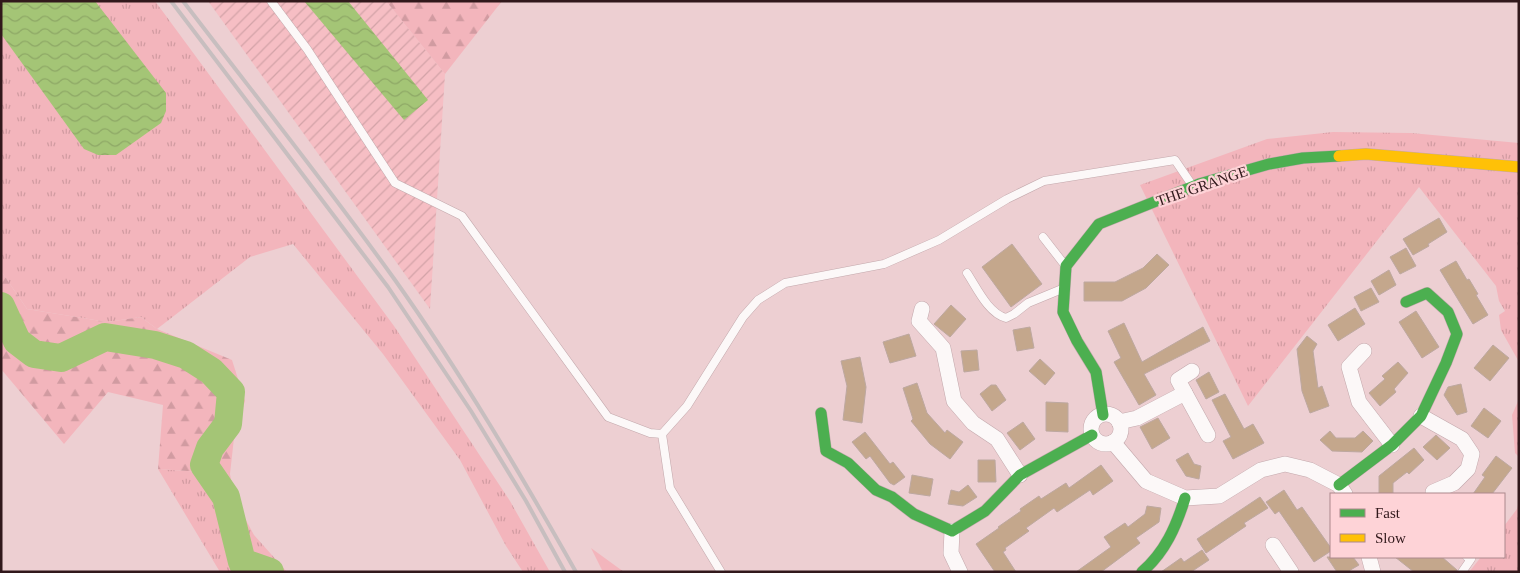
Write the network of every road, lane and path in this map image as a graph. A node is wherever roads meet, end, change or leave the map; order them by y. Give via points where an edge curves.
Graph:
1 (271, 1) edge
2 (1519, 166) edge
3 (1194, 186) junction
4 (1043, 237) dead end
5 (1066, 266) junction
6 (967, 273) dead end
7 (1064, 288) junction
8 (1406, 302) dead end
9 (922, 309) dead end
10 (1364, 351) dead end
11 (1192, 371) dead end
12 (1185, 393) junction
13 (821, 413) dead end
14 (1103, 414) junction
15 (1421, 416) junction
16 (1119, 422) junction
17 (662, 434) junction
18 (1092, 435) junction
19 (1208, 435) dead end
20 (1113, 442) junction
21 (1392, 445) junction
22 (1020, 475) junction
23 (1342, 490) edge
24 (1433, 492) dead end
25 (1185, 498) junction
26 (952, 531) junction
27 (1273, 545) dead end
28 (1369, 558) edge
29 (1469, 558) edge
30 (721, 572) edge
31 (960, 572) edge
32 (1142, 572) edge
33 (1291, 572) edge
34 (1373, 572) edge
35 (1462, 572) edge

1 - 17 lane via 307,49 395,183 462,216 608,417 650,433
2 - 3 street, THE GRANGE via 1366,154 1269,164
3 - 5 street, THE GRANGE via 1099,224
3 - 17 lane via 1176,160 1044,181 939,240 884,264 785,283 758,300 743,317 687,406
4 - 5 lane
5 - 7 street
6 - 7 lane via 992,309 1006,318 1028,303
7 - 14 street via 1062,312 1096,372
8 - 15 street via 1427,293 1448,312 1457,334
9 - 22 street via 919,321 943,348 954,401 973,423 997,439
10 - 21 street via 1350,367 1359,402
11 - 12 street via 1178,380
12 - 16 street via 1137,418
12 - 19 street
13 - 26 street via 826,450 848,463 876,490 892,497 914,514
14 - 16 street
14 - 18 street via 1092,422
15 - 21 street
15 - 24 street via 1462,439 1472,454 1468,469 1454,483
16 - 20 street via 1119,435
17 - 30 lane via 670,488
18 - 20 street via 1104,444
18 - 22 street
20 - 25 street via 1146,481
21 - 23 street
22 - 26 street via 985,511
23 - 25 street via 1310,470 1285,464 1261,470 1219,496
25 - 32 street via 1166,546
26 - 31 street via 951,554
27 - 33 street
28 - 34 street
29 - 35 lane

